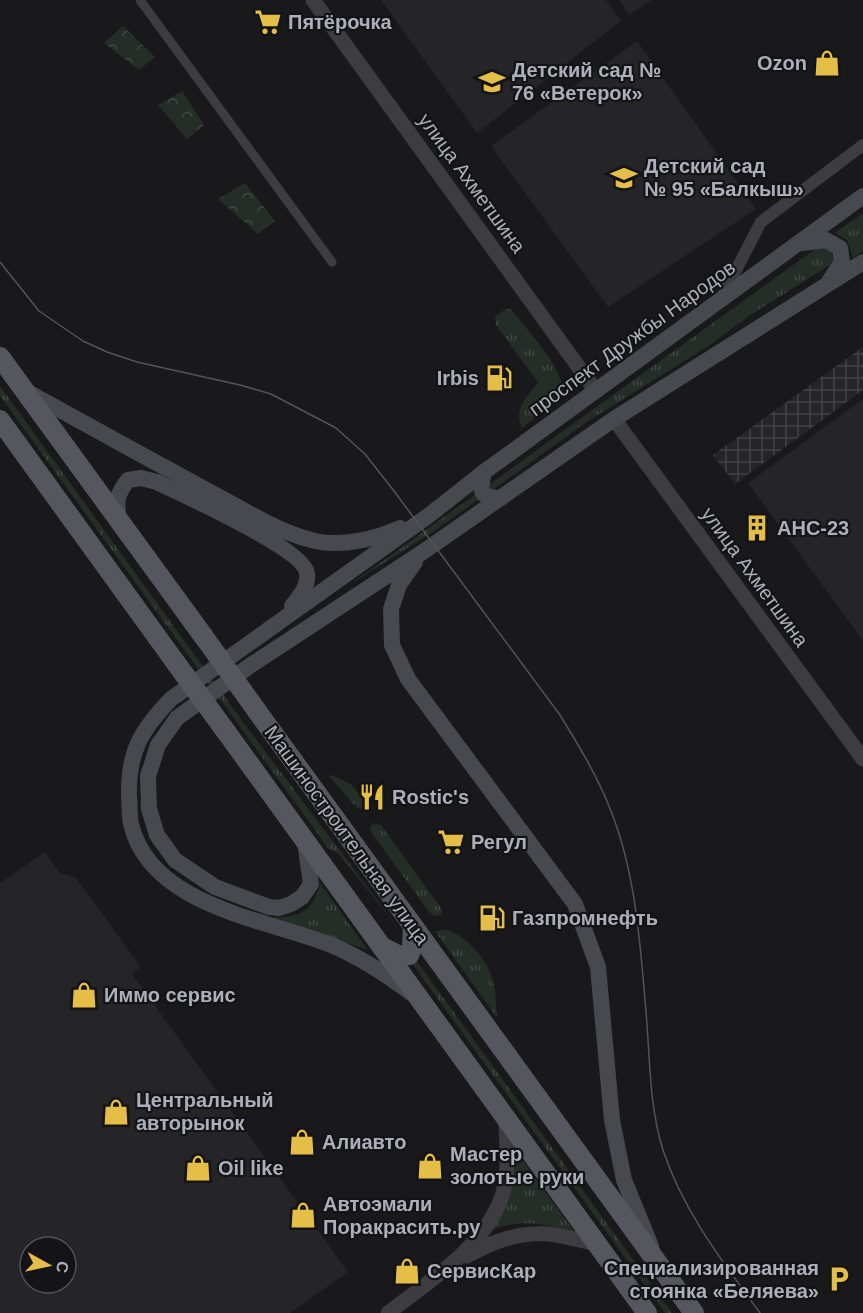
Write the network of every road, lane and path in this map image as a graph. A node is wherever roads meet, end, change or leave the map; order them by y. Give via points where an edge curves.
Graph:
1 (140, 0) edge
2 (314, 0) edge
3 (863, 146) edge
4 (863, 196) edge
5 (799, 243) junction
6 (332, 262) dead end
7 (863, 262) edge
8 (828, 284) junction
9 (720, 300) junction
10 (0, 357) edge
11 (24, 389) junction
12 (596, 391) junction
13 (614, 419) junction
14 (0, 420) edge
15 (484, 472) junction
16 (501, 498) junction
17 (428, 516) junction
18 (119, 521) junction
19 (420, 554) junction
20 (282, 618) junction
21 (863, 759) edge
22 (304, 840) junction
23 (413, 926) junction
24 (382, 947) junction
25 (421, 1001) junction
26 (506, 1118) junction
27 (597, 1244) junction
28 (656, 1261) junction
29 (448, 1266) junction
30 (388, 1313) edge
31 (647, 1313) edge
32 (694, 1313) edge

1 - 6 street
2 - 12 street, улица Ахметшина
3 - 9 street via 761,222
4 - 5 main road, проспект Дружбы Народов
5 - 8 main road via 826,240 840,248 842,262
5 - 9 main road, проспект Дружбы Народов
7 - 8 main road
8 - 13 main road
9 - 12 main road, проспект Дружбы Народов
10 - 11 main road, Машиностроительная улица
11 - 17 main road via 283,530 316,541 345,543 389,533
11 - 18 main road, Машиностроительная улица
12 - 15 main road, проспект Дружбы Народов
13 - 16 main road
13 - 21 street, улица Ахметшина
14 - 22 main road, Машиностроительная улица, bridge
15 - 16 main road via 480,488 483,494
15 - 17 main road, проспект Дружбы Народов
16 - 19 main road
17 - 20 main road
18 - 20 main road via 116,504 121,489 128,480 141,478 157,482 279,544 307,572 306,585
18 - 23 main road, Машиностроительная улица, bridge
19 - 22 main road via 177,718 158,746 148,776 149,809 157,835 174,860 194,875 215,887 279,908 302,897 311,884
19 - 28 main road via 399,585 391,609 392,645 408,679 575,904 598,967 612,1120 624,1180
20 - 25 main road via 156,714 136,744 129,780 131,823 139,844 155,867 179,888 203,902 330,945 396,981
22 - 24 main road, Машиностроительная улица
23 - 24 main road via 409,955 400,956
23 - 28 main road, Машиностроительная улица
24 - 25 main road, Машиностроительная улица
25 - 26 main road, Машиностроительная улица
26 - 27 main road, Машиностроительная улица
26 - 29 street via 507,1164 502,1194 482,1233
27 - 29 street via 547,1234 503,1238
27 - 31 main road, Машиностроительная улица
28 - 32 main road, Машиностроительная улица
29 - 30 street

